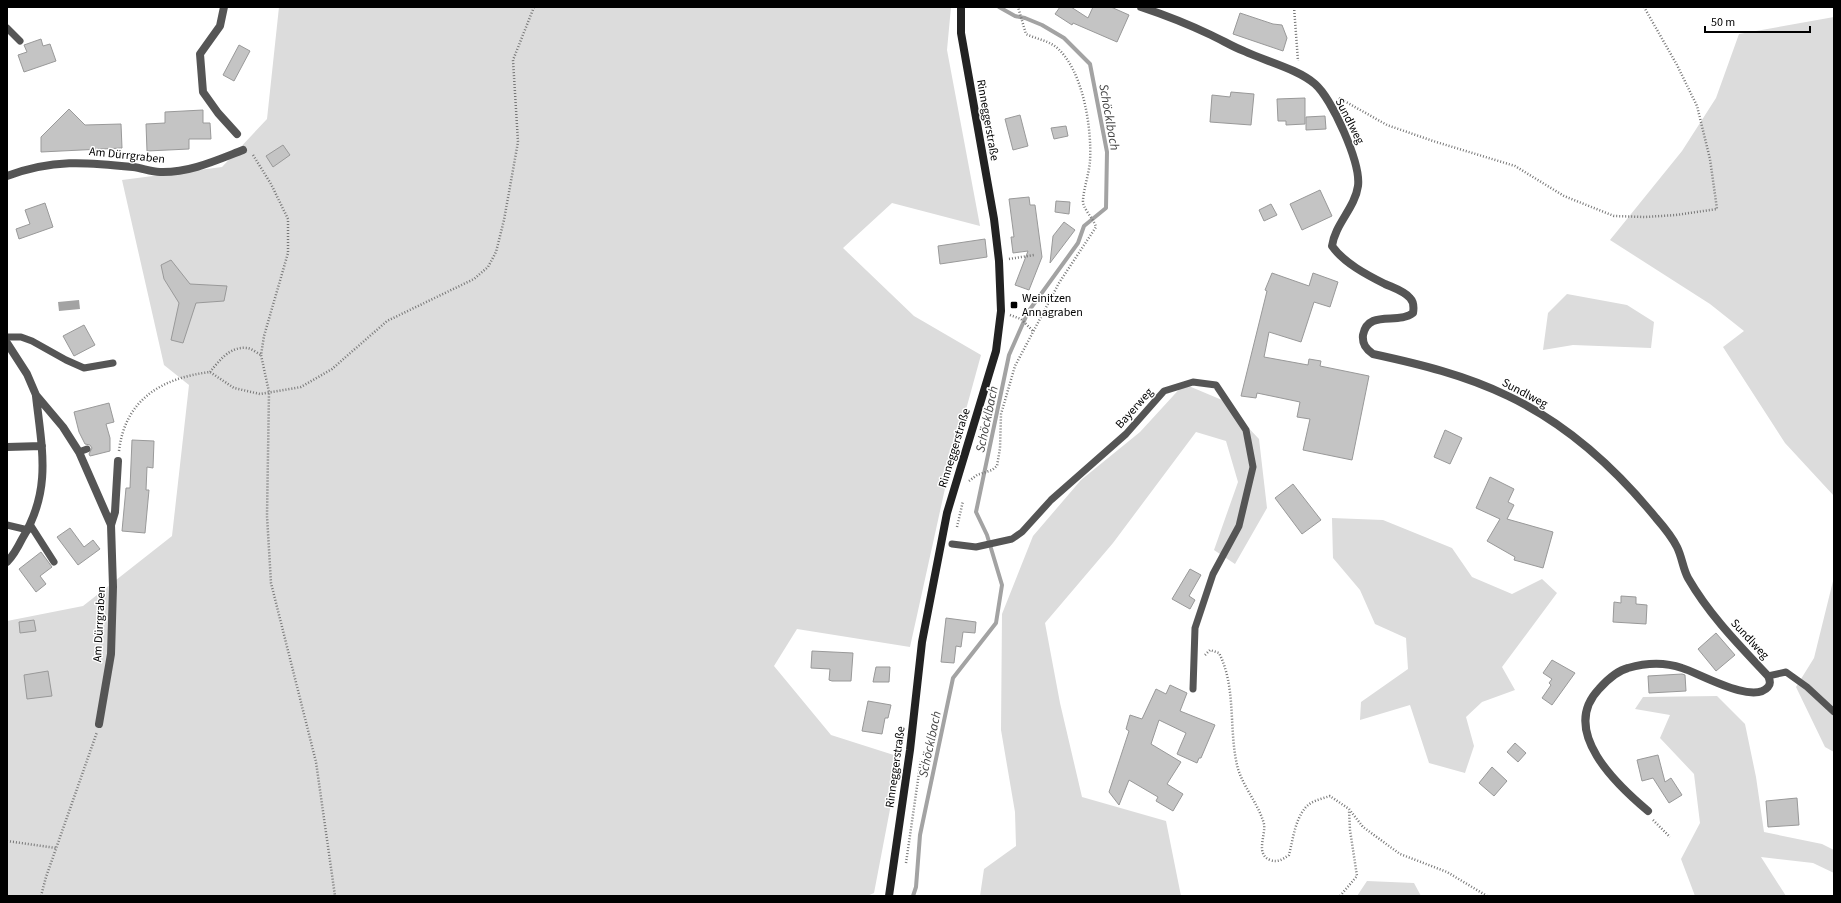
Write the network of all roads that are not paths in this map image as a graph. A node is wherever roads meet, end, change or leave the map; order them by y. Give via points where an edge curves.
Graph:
1 (224, 7) edge
2 (961, 7) edge
3 (1141, 7) edge
4 (7, 28) edge
5 (20, 41) dead end
6 (236, 134) dead end
7 (247, 152) road end
8 (7, 176) edge
9 (7, 337) edge
10 (7, 343) edge
11 (10, 352) edge
12 (113, 363) dead end
13 (36, 395) junction
14 (42, 446) junction
15 (7, 447) edge
16 (118, 461) road end
17 (7, 525) edge
18 (111, 525) junction
19 (29, 528) junction
20 (952, 544) road end
21 (7, 562) edge
22 (54, 562) dead end
23 (1768, 676) junction
24 (1193, 689) dead end
25 (1834, 712) edge
26 (99, 724) road end
27 (1648, 811) road end
28 (889, 896) edge

1 - 6 street via 220,26 200,54 203,92
2 - 28 main road, Rinneggerstraße via 960,33 994,219 1001,306 996,351 947,513 922,642 910,750
3 - 23 street, Sundlweg via 1170,17 1300,75 1316,85 1338,119 1356,162 1358,186 1349,212 1334,236 1332,246 1338,255 1374,278 1403,292 1414,305 1413,313 1407,318 1377,319 1369,323 1362,341 1367,349 1373,354 1428,367 1497,391 1542,415 1573,436 1611,469 1656,518 1677,547 1688,577 1718,622
4 - 5 lane
7 - 8 street, Am Dürrgraben via 193,168 160,172 135,167 76,162 31,167
9 - 12 lane via 21,337 32,341 84,368
10 - 11 street, Am Dürrgraben
11 - 13 street, Am Dürrgraben via 27,374
13 - 14 street, Am Dürrgraben
13 - 18 street, Am Dürrgraben via 83,450
14 - 15 street
14 - 19 street, Am Dürrgraben via 44,472 41,496
16 - 18 street, Am Dürrgraben via 115,512
17 - 19 lane
18 - 26 street, Am Dürrgraben via 114,588 111,654
19 - 21 street, Am Dürrgraben
19 - 22 lane
20 - 24 lane, Bayerweg via 967,547 985,546 1012,539 1022,532 1051,500 1126,434 1164,391 1193,382 1216,385 1246,430 1253,467 1239,526 1213,574 1195,628
23 - 25 lane via 1786,672
23 - 27 street, Sundlweg via 1769,686 1764,690 1736,690 1681,667 1651,663 1627,668 1610,677 1592,696 1585,719 1591,747 1622,789

